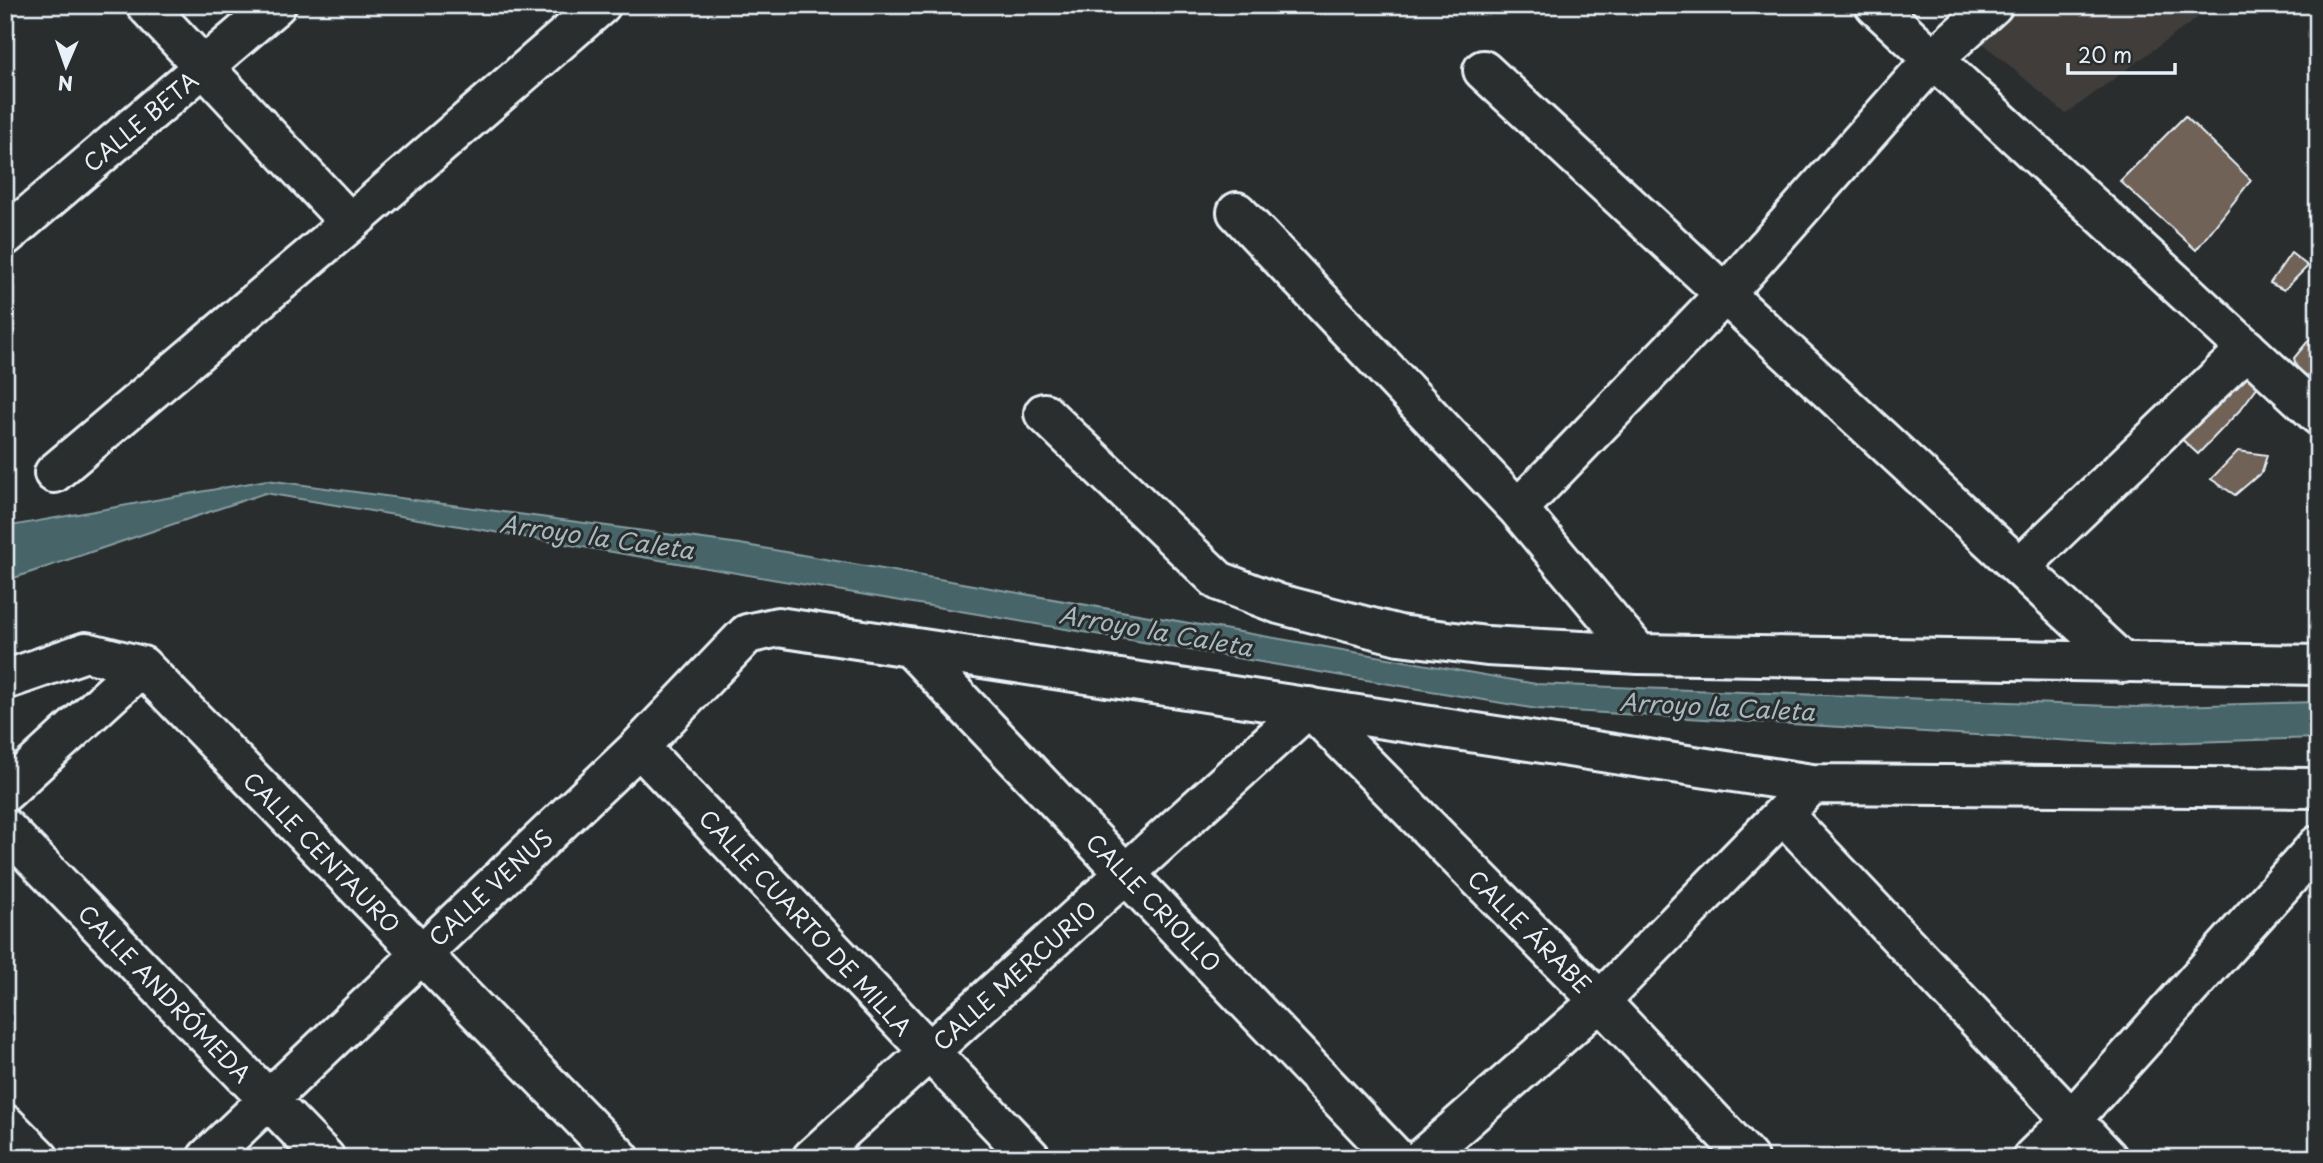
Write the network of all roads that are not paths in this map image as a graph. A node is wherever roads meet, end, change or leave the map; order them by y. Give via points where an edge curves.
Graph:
1 (146, 5) edge
2 (276, 5) edge
3 (601, 5) edge
4 (1875, 5) edge
5 (1993, 5) edge
6 (1934, 58) junction
7 (204, 67) junction
8 (1483, 70) dead end
9 (1237, 212) dead end
10 (350, 223) junction
11 (5, 236) edge
12 (1725, 294) junction
13 (2247, 349) junction
14 (1044, 413) dead end
15 (2318, 415) edge
16 (54, 473) dead end
17 (1518, 509) junction
18 (2020, 567) junction
19 (910, 647) junction
20 (1639, 654) junction
21 (2123, 663) junction
22 (2318, 665) edge
23 (142, 666) junction
24 (5, 680) edge
25 (1309, 707) junction
26 (639, 747) junction
27 (1812, 784) junction
28 (2318, 788) edge
29 (5, 792) edge
30 (1783, 814) junction
31 (5, 828) edge
32 (2318, 845) edge
33 (1127, 872) junction
34 (419, 953) junction
35 (1600, 1000) junction
36 (929, 1052) junction
37 (267, 1098) junction
38 (2072, 1119) junction
39 (5, 1124) edge
40 (39, 1158) edge
41 (207, 1158) edge
42 (326, 1158) edge
43 (620, 1158) edge
44 (812, 1158) edge
45 (1031, 1158) edge
46 (1396, 1158) edge
47 (1422, 1158) edge
48 (1748, 1158) edge
49 (2032, 1158) edge
50 (2108, 1158) edge

1 - 7 street
2 - 7 street, CALLE BETA
3 - 10 street
4 - 6 street
5 - 6 street
6 - 12 street
6 - 13 street
7 - 10 street
7 - 11 street, CALLE BETA
8 - 12 street
9 - 17 street
10 - 16 street
12 - 17 street
12 - 18 street
13 - 15 street
13 - 18 street
14 - 20 street via 1219,581 1279,604 1399,635 1487,646
17 - 20 street
18 - 21 street
19 - 25 street
19 - 26 street, CALLE VENUS via 778,627 747,634
19 - 33 street, CALLE CRIOLLO
20 - 21 street
21 - 22 street
23 - 24 street via 86,652
23 - 29 street
23 - 34 street, CALLE CENTAURO
25 - 27 street
25 - 33 street, CALLE MERCURIO
25 - 35 street, CALLE ÁRABE
26 - 34 street, CALLE VENUS
26 - 36 street, CALLE CUARTO DE MILLA
27 - 28 street
27 - 30 street
30 - 35 street
30 - 38 street
31 - 37 street, CALLE ANDRÓMEDA
32 - 38 street
33 - 36 street, CALLE MERCURIO
33 - 46 street, CALLE CRIOLLO
34 - 37 street, CALLE VENUS
34 - 43 street, CALLE CENTAURO
35 - 47 street
35 - 48 street, CALLE ÁRABE
36 - 44 street, CALLE MERCURIO
36 - 45 street, CALLE CUARTO DE MILLA
37 - 41 street, CALLE VENUS
37 - 42 street, CALLE ANDRÓMEDA
38 - 49 street
38 - 50 street
39 - 40 street

